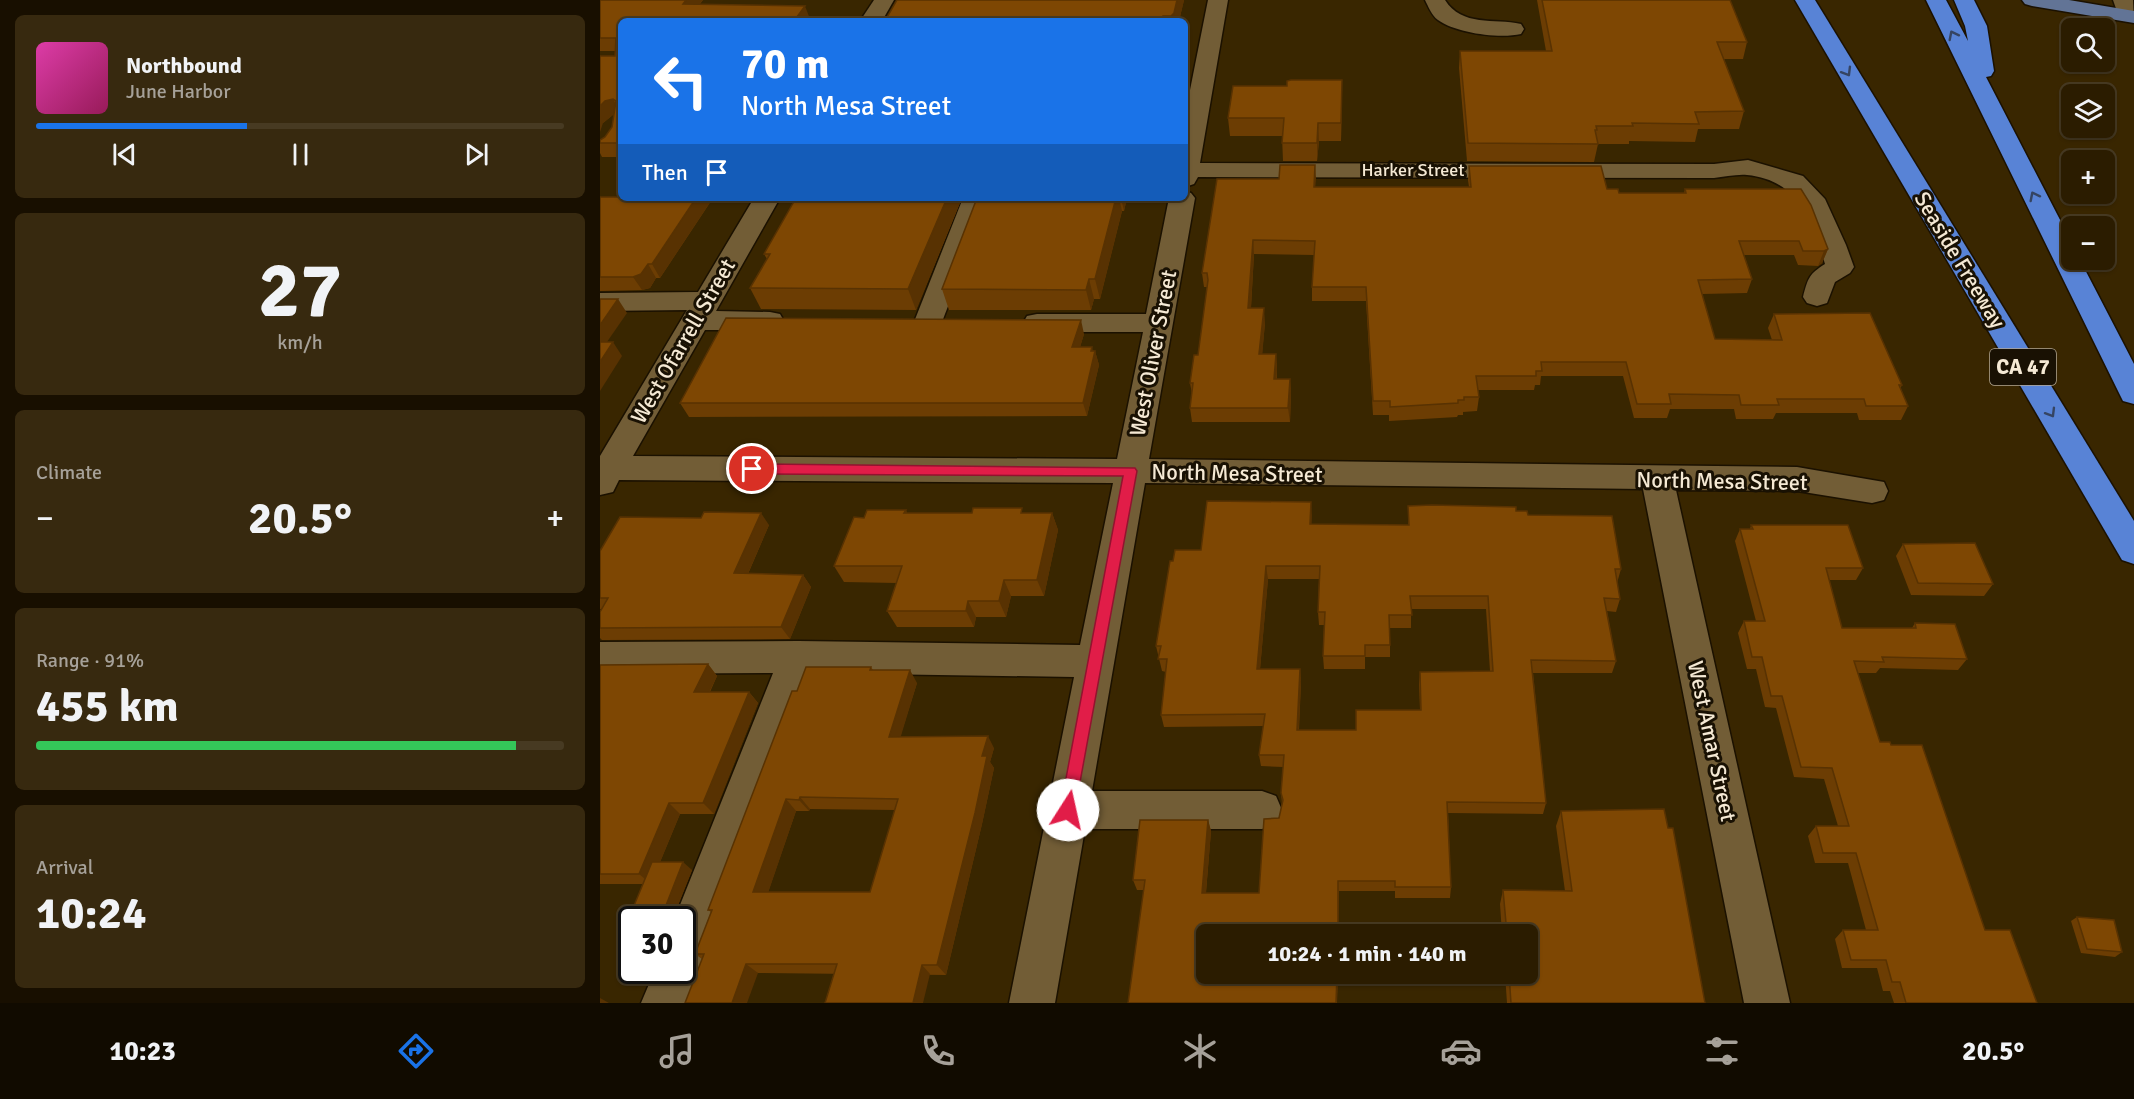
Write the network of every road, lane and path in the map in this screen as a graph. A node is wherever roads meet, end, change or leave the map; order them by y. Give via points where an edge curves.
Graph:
1 (884, 0) edge
2 (1218, 0) edge
3 (1435, 0) edge
4 (1805, 0) edge
5 (1936, 0) edge
6 (1964, 0) edge
7 (2032, 0) edge
8 (2128, 11) edge
9 (873, 18) edge
10 (1513, 29) dead end
11 (1196, 51) edge
12 (1989, 106) junction
13 (1188, 138) edge
14 (1188, 182) edge
15 (765, 201) edge
16 (975, 201) edge
17 (1181, 201) edge
18 (2060, 248) junction
19 (1817, 297) dead end
20 (600, 302) edge
21 (701, 310) junction
22 (800, 321) edge
23 (928, 322) edge
24 (1009, 322) edge
25 (1159, 323) junction
26 (2134, 348) edge
27 (2134, 393) edge
28 (1130, 471) junction
29 (603, 474) edge
30 (1657, 479) junction
31 (1872, 491) dead end
32 (2134, 550) edge
33 (798, 657) junction
34 (600, 658) edge
35 (1094, 661) junction
36 (1068, 810) junction
37 (1262, 810) dead end
38 (696, 919) edge
39 (671, 984) edge
40 (664, 1003) edge
41 (1032, 1003) edge
42 (1767, 1003) edge

1 - 9 street
2 - 11 street, West Oliver Street
3 - 10 street via 1444,15 1475,27
4 -> 32 highway, Seaside Freeway / CA 47
12 -> 5 highway
6 - 12 highway via 1976,26
7 - 8 main road
11 - 13 street, West Oliver Street
18 -> 12 highway
14 - 19 street, Harker Street via 1714,171 1748,166 1794,181 1812,199 1840,267 1822,278
15 - 21 street, West Ofarrell Street
16 - 23 street
17 - 25 street, West Oliver Street
18 - 26 highway
18 - 27 highway
20 - 21 street
21 - 22 street
21 - 29 street, West Ofarrell Street
24 - 25 street
25 - 28 street, West Oliver Street
28 - 29 street, North Mesa Street
28 - 30 street, North Mesa Street
28 - 35 street, West Oliver Street
30 - 31 street, North Mesa Street via 1797,479
30 - 42 street, West Amar Street
33 - 34 street
33 - 35 street
33 - 38 street
35 - 36 street, West Oliver Street
36 - 37 street
36 - 41 street, West Oliver Street
39 - 40 street

